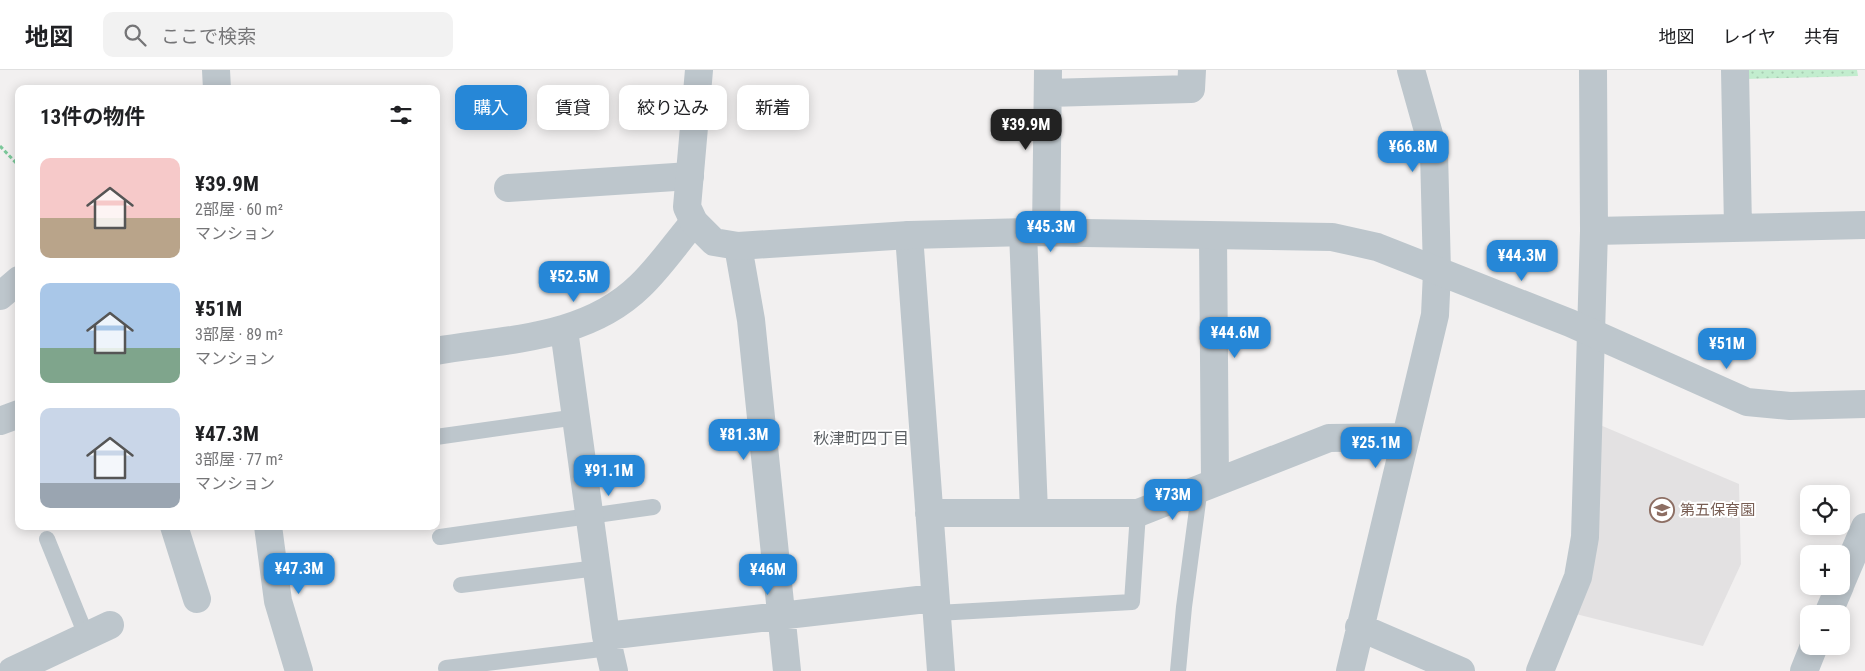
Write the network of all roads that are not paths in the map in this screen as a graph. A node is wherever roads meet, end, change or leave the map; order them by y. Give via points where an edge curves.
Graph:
1 (216, 70) edge
2 (699, 70) edge
3 (1192, 70) edge
4 (1411, 70) edge
5 (1593, 70) edge
6 (1735, 70) edge
7 (1048, 81) edge
8 (217, 85) edge
9 (690, 176) junction
10 (508, 188) dead end
11 (694, 222) junction
12 (1865, 225) edge
13 (1738, 228) junction
14 (1594, 231) junction
15 (1034, 232) junction
16 (909, 235) junction
17 (1213, 237) junction
18 (738, 246) junction
19 (1437, 272) junction
20 (15, 283) edge
21 (0, 296) edge
22 (564, 330) junction
23 (1591, 333) junction
24 (440, 350) edge
25 (1865, 404) edge
26 (15, 415) edge
27 (577, 417) junction
28 (0, 421) edge
29 (440, 436) edge
30 (1406, 438) junction
31 (1208, 484) junction
32 (653, 507) dead end
33 (1034, 512) junction
34 (1138, 513) junction
35 (930, 514) junction
36 (590, 517) junction
37 (1865, 527) edge
38 (175, 530) edge
39 (269, 530) edge
40 (440, 537) dead end
41 (47, 538) dead end
42 (1850, 561) edge
43 (597, 568) junction
44 (461, 585) dead end
45 (197, 599) dead end
46 (936, 606) junction
47 (780, 616) junction
48 (1359, 627) junction
49 (98, 630) joint
50 (610, 652) edge
51 (1810, 655) edge
52 (446, 668) dead end
53 (12, 671) edge
54 (299, 671) edge
55 (787, 671) edge
56 (941, 671) edge
57 (1178, 671) edge
58 (1350, 671) edge
59 (1461, 671) edge
60 (1540, 671) edge
61 (1804, 671) edge

1 - 8 street
2 - 9 street
3 - 7 street via 1192,90
4 - 19 street via 1434,152
5 - 14 street
6 - 13 street
7 - 15 street
9 - 10 street
9 - 11 street via 687,207
11 - 18 street via 714,242
11 - 22 street via 640,286 604,314
12 - 13 street
13 - 14 street
14 - 23 street
15 - 16 street
15 - 17 street
15 - 33 street
16 - 18 street
16 - 35 street
17 - 19 street via 1332,237 1377,247
17 - 31 street
18 - 47 street via 751,320
19 - 23 street
19 - 30 street via 1435,314
20 - 21 street
22 - 24 street
22 - 27 street
23 - 25 street via 1746,402 1790,406
23 - 60 street via 1585,537 1578,577
26 - 28 street
27 - 29 lane
27 - 36 street
30 - 31 street via 1329,438
30 - 48 street
31 - 34 street
31 - 57 lane via 1184,607
32 - 36 lane
33 - 34 street
33 - 35 street
34 - 46 lane via 1132,602
35 - 46 street
36 - 40 lane
36 - 43 street
37 - 42 street
38 - 45 street
39 - 54 street via 278,601
41 - 49 lane
43 - 44 lane
43 - 50 street
46 - 47 street
46 - 56 street
47 - 50 street
47 - 55 street
48 - 58 street
48 - 59 street
49 - 53 street
50 - 52 lane
51 - 61 street

